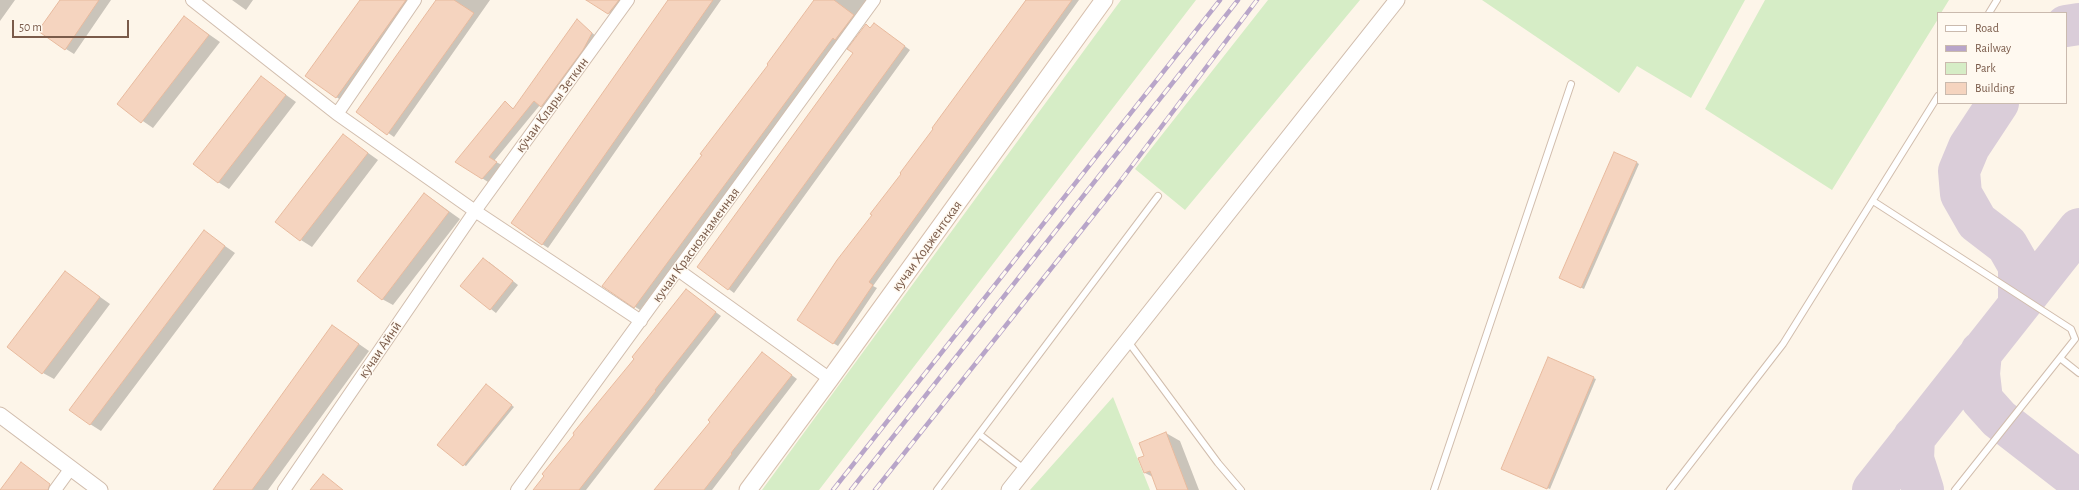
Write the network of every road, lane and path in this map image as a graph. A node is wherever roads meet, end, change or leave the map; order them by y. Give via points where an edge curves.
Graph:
1 (192, 0) edge
2 (415, 0) edge
3 (628, 0) edge
4 (874, 0) edge
5 (1104, 0) edge
6 (1397, 0) edge
7 (1997, 0) edge
8 (1990, 12) edge
9 (1571, 84) dead end
10 (1937, 98) edge
11 (337, 114) junction
12 (1158, 196) dead end
13 (1873, 201) junction
14 (475, 210) junction
15 (678, 270) junction
16 (641, 321) junction
17 (1127, 339) junction
18 (2060, 358) junction
19 (2079, 373) edge
20 (830, 379) junction
21 (0, 415) edge
22 (979, 434) junction
23 (71, 468) junction
24 (1024, 469) junction
25 (55, 490) edge
26 (100, 490) edge
27 (284, 490) edge
28 (517, 490) edge
29 (748, 490) edge
30 (937, 490) edge
31 (1009, 490) edge
32 (1241, 490) edge
33 (1434, 490) edge
34 (1670, 490) edge
35 (1955, 490) edge

1 - 11 street
2 - 11 street
3 - 14 street, кӯчаи Клары Зеткин
4 - 15 street, кучаи Краснознаменная
5 - 20 main road, кучаи Ходжентская
6 - 17 street
7 - 8 lane
9 - 33 lane
10 - 13 lane
11 - 14 street
12 - 22 lane
13 - 18 lane via 2071,329 2075,339
13 - 34 lane via 1783,344
14 - 16 street
14 - 27 street, кӯчаи Айнӣ
15 - 16 street, кучаи Краснознаменная
15 - 20 street
16 - 28 street, кучаи Краснознаменная
17 - 24 street
17 - 32 lane via 1218,463
18 - 19 lane
18 - 35 lane
20 - 29 main road, кучаи Ходжентская
21 - 23 street
22 - 24 lane
22 - 30 lane
23 - 25 street
23 - 26 street
24 - 31 street

